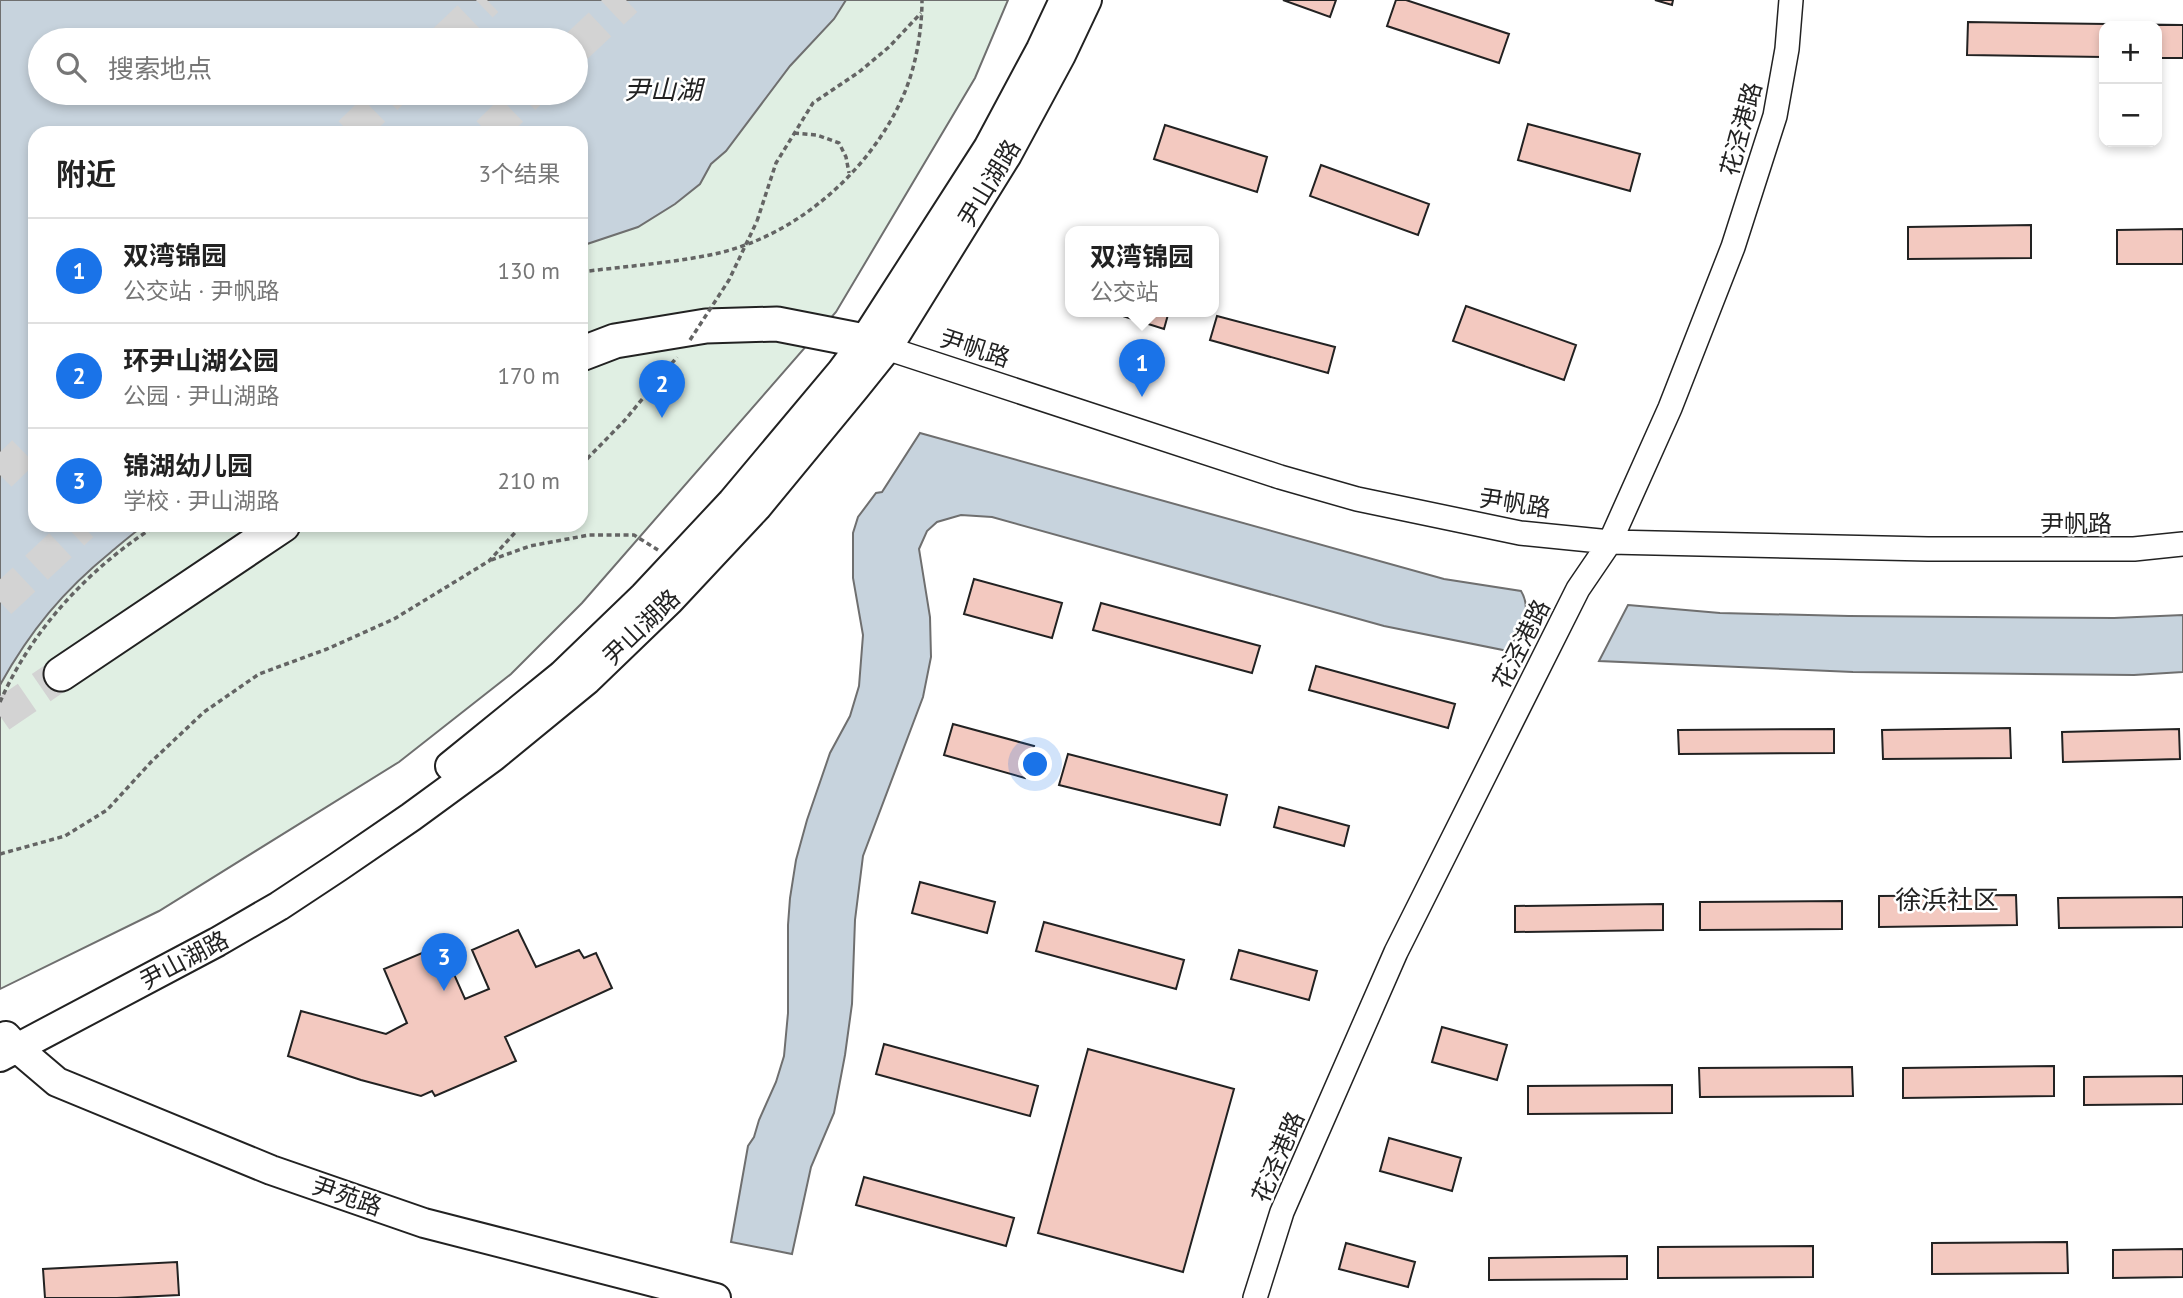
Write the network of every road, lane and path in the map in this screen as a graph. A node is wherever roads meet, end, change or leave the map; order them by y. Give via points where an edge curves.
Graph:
1 (922, 0) edge
2 (1064, 0) edge
3 (1087, 0) edge
4 (1791, 0) edge
5 (922, 11) junction
6 (793, 132) junction
7 (849, 174) junction
8 (588, 271) edge
9 (876, 344) junction
10 (588, 352) edge
11 (588, 458) edge
12 (147, 532) edge
13 (273, 532) edge
14 (516, 532) edge
15 (1610, 542) junction
16 (2183, 544) edge
17 (489, 561) junction
18 (676, 562) junction
19 (61, 674) tunnel mouth
20 (0, 702) edge
21 (0, 854) edge
22 (5, 1044) edge
23 (716, 1298) edge
24 (1255, 1298) edge

1 - 5 path
2 - 9 main road, 尹山湖路 via 988,148
3 - 9 main road, 尹山湖路 via 1007,155
4 - 15 street, 花泾港路 via 1775,117 1733,247 1670,408
5 - 6 path via 889,47 813,103
5 - 7 path via 905,93 880,138
6 - 7 path via 839,144
6 - 11 path, bridge via 729,280 690,340
7 - 8 path via 804,215 768,236 720,252
9 - 10 highway via 777,324 706,326 615,341
9 - 15 street, 尹帆路 via 1357,499 1520,533
9 - 18 main road, 尹山湖路 via 841,372
9 - 22 main road, 尹山湖路 via 757,507 587,680 492,757 411,817 217,943
12 - 20 path via 105,562 63,604 33,643
13 - 19 highway
14 - 17 path
15 - 16 street, 尹帆路 via 2106,549
15 - 24 street, 花泾港路 via 1578,589 1396,951 1282,1212
17 - 18 path via 530,546 589,535 634,535
17 - 21 path via 394,619 260,674 204,712 107,810 65,836
18 - 22 main road, 尹山湖路 via 562,675 386,812 252,902
22 - 23 main road, 尹苑路 via 57,1082 271,1170 424,1223

